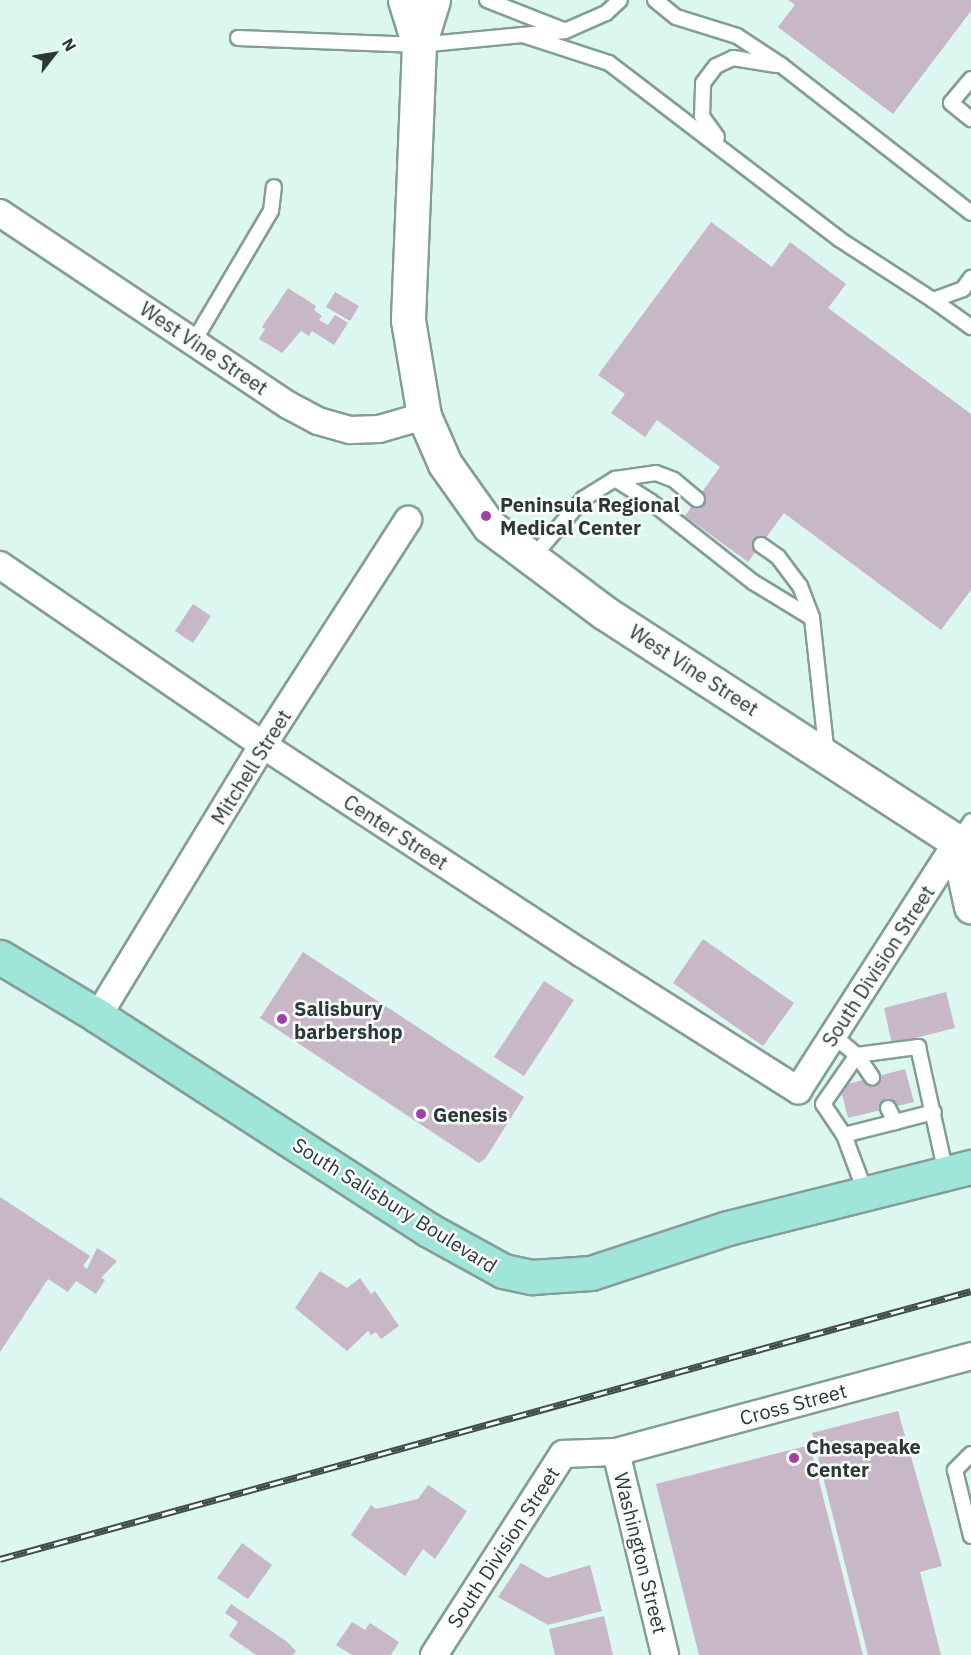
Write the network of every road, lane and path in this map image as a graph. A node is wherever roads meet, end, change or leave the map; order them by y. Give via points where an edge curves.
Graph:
1 (405, 0) edge
2 (433, 0) edge
3 (487, 0) edge
4 (620, 0) edge
5 (655, 0) edge
6 (565, 31) junction
7 (523, 35) junction
8 (238, 38) dead end
9 (419, 45) junction
10 (781, 65) junction
11 (971, 79) edge
12 (971, 119) edge
13 (726, 151) junction
14 (274, 187) dead end
15 (970, 210) edge
16 (0, 213) edge
17 (971, 278) edge
18 (933, 300) junction
19 (971, 327) edge
20 (194, 340) junction
21 (424, 416) junction
22 (615, 479) junction
23 (697, 499) dead end
24 (408, 520) dead end
25 (761, 545) dead end
26 (532, 558) junction
27 (0, 565) edge
28 (812, 618) junction
29 (263, 745) junction
30 (827, 757) junction
31 (964, 832) edge
32 (971, 906) edge
33 (0, 957) edge
34 (98, 1016) junction
35 (834, 1036) junction
36 (857, 1055) junction
37 (873, 1077) dead end
38 (798, 1090) junction
39 (824, 1104) junction
40 (888, 1108) dead end
41 (934, 1112) junction
42 (895, 1122) junction
43 (844, 1135) junction
44 (959, 1170) edge
45 (866, 1194) junction
46 (971, 1356) edge
47 (616, 1452) junction
48 (971, 1454) edge
49 (971, 1536) edge
50 (434, 1655) edge
51 (665, 1655) edge

1 - 9 street, West Vine Street
2 - 9 street, West Vine Street
3 - 6 lane
4 - 6 lane via 606,13
5 - 10 lane via 676,17 737,36
6 - 7 lane
7 - 9 lane
7 - 13 lane via 609,63
8 - 9 lane
9 - 21 street, West Vine Street via 408,320
10 - 13 lane via 734,58 716,66 703,83 702,116
10 - 15 lane
11 - 12 lane via 951,104
13 - 18 lane via 839,239
14 - 20 lane via 271,211
16 - 20 street, West Vine Street
17 - 18 lane via 963,289
18 - 19 lane
20 - 21 street, West Vine Street via 318,421 350,430 380,429
21 - 26 street, West Vine Street via 465,496 489,526
22 - 23 lane via 656,474 674,480
22 - 26 lane via 583,499
22 - 28 lane via 650,501 753,582
24 - 29 street, Mitchell Street
25 - 28 lane via 778,557 800,586
26 - 30 street, West Vine Street via 605,613
27 - 29 street, Center Street
28 - 30 lane
29 - 34 street, Mitchell Street
29 - 38 street, Center Street
30 - 31 street, West Vine Street
31 - 32 street
31 - 35 street, South Division Street
33 - 34 main road, South Salisbury Boulevard
34 - 45 main road, South Salisbury Boulevard via 427,1229 503,1271 532,1277 591,1273 728,1228
35 - 36 lane
35 - 38 street, South Division Street
36 - 37 lane
36 - 39 lane
36 - 41 lane via 918,1047
38 - 39 lane
39 - 43 lane
40 - 42 lane
41 - 42 lane
41 - 44 lane
42 - 43 lane
43 - 45 lane
44 - 45 main road, South Salisbury Boulevard
46 - 47 street, Cross Street
47 - 50 street, South Division Street via 562,1454
47 - 51 street, Washington Street
48 - 49 lane via 955,1470

